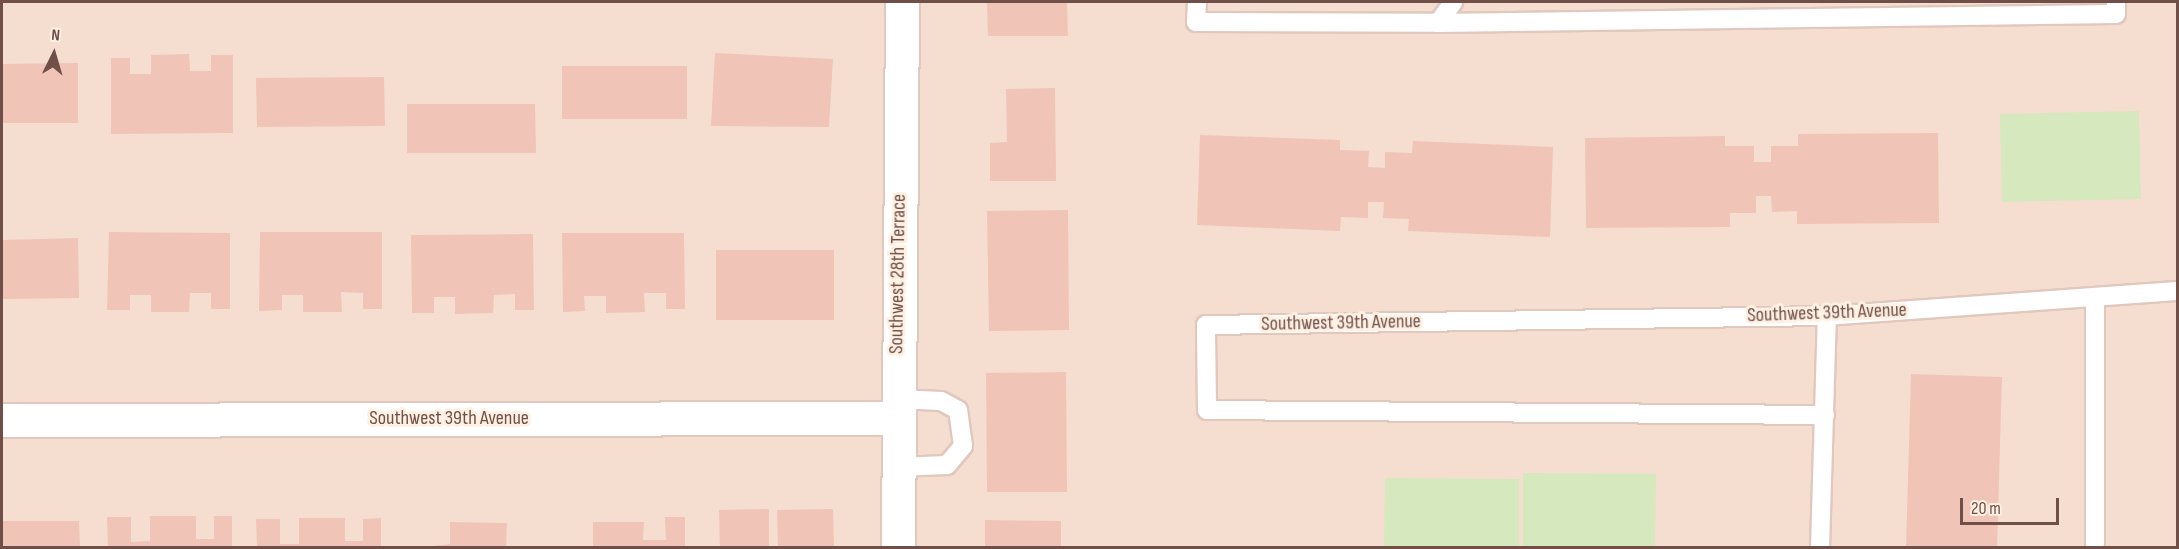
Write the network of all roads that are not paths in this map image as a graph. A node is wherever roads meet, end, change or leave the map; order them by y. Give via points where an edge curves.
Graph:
1 (902, 2) edge
2 (1197, 2) edge
3 (1453, 2) edge
4 (2116, 2) edge
5 (1438, 23) junction
6 (2178, 291) edge
7 (2095, 297) junction
8 (1827, 316) junction
9 (897, 409) junction
10 (1825, 415) junction
11 (2, 420) edge
12 (897, 467) junction
13 (2095, 544) dead end
14 (898, 548) edge
15 (1820, 548) edge

1 - 9 street, Southwest 28th Terrace
2 - 5 lane via 1196,22
3 - 5 lane
4 - 5 lane via 2116,15
6 - 7 lane, Southwest 39th Avenue
7 - 8 lane, Southwest 39th Avenue
7 - 13 lane
8 - 10 lane
8 - 10 lane, Southwest 39th Avenue via 1206,325 1207,410
9 - 11 street, Southwest 39th Avenue
9 - 12 street, Southwest 28th Terrace
9 - 12 lane via 950,404 963,415 963,436 961,453 947,465
10 - 15 lane
12 - 14 street, Southwest 28th Terrace

